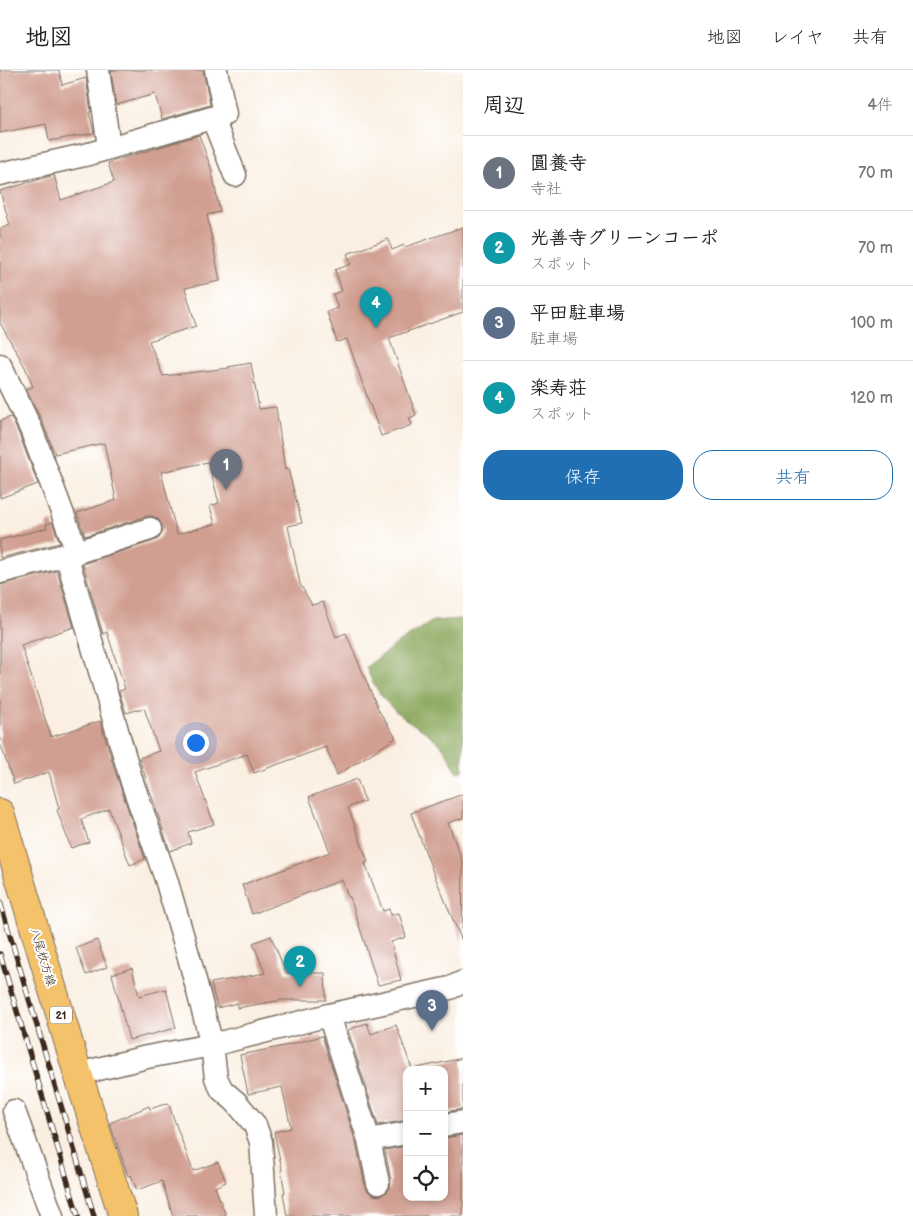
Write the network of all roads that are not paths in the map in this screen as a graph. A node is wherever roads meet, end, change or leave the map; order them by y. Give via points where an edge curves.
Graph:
1 (98, 70) edge
2 (216, 70) edge
3 (213, 118) junction
4 (109, 147) junction
5 (0, 174) edge
6 (235, 175) dead end
7 (0, 365) edge
8 (150, 529) dead end
9 (72, 553) junction
10 (0, 572) edge
11 (0, 813) edge
12 (463, 982) edge
13 (329, 1014) junction
14 (212, 1044) junction
15 (78, 1074) junction
16 (14, 1111) dead end
17 (463, 1122) edge
18 (448, 1124) edge
19 (403, 1134) edge
20 (369, 1140) junction
21 (378, 1183) dead end
22 (52, 1216) edge
23 (123, 1216) edge
24 (266, 1216) edge

1 - 4 street
2 - 3 street via 225,114
3 - 4 street
3 - 6 street
4 - 5 street
7 - 9 street via 31,429
8 - 9 street
9 - 10 street
9 - 14 street via 132,782 166,879
11 - 15 main road, 八尾枚方線 / 21
12 - 13 street via 450,988
13 - 14 street
13 - 20 street
14 - 15 street
14 - 24 street via 216,1078 222,1090 250,1117 261,1142
15 - 23 main road, 八尾枚方線 / 21
16 - 22 street
17 - 18 street
19 - 20 street
20 - 21 street

